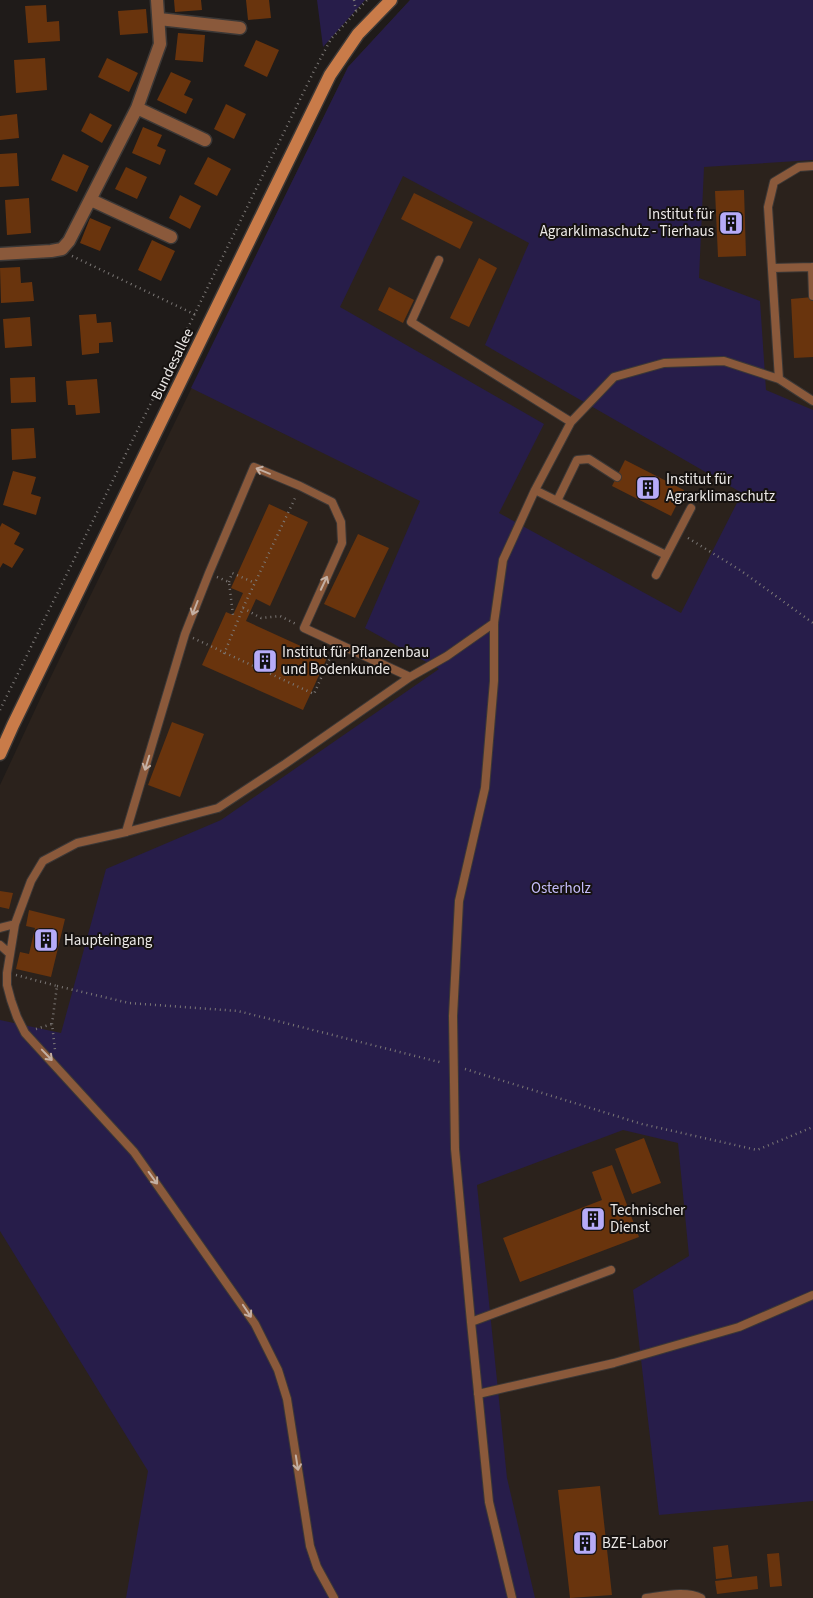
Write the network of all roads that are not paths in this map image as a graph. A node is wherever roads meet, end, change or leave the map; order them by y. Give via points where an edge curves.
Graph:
1 (157, 0) edge
2 (391, 0) edge
3 (159, 19) junction
4 (240, 28) dead end
5 (138, 108) junction
6 (205, 140) dead end
7 (813, 166) edge
8 (91, 200) junction
9 (171, 237) dead end
10 (0, 254) edge
11 (439, 260) dead end
12 (813, 267) edge
13 (772, 268) junction
14 (813, 296) edge
15 (779, 380) junction
16 (813, 401) edge
17 (572, 422) junction
18 (617, 477) dead end
19 (535, 490) junction
20 (557, 501) junction
21 (691, 508) dead end
22 (666, 555) junction
23 (656, 575) dead end
24 (494, 624) junction
25 (410, 677) junction
26 (0, 754) edge
27 (126, 832) junction
28 (15, 924) junction
29 (0, 928) edge
30 (0, 945) edge
31 (9, 953) junction
32 (611, 1270) dead end
33 (813, 1295) edge
34 (471, 1322) junction
35 (478, 1394) junction
36 (334, 1598) edge
37 (512, 1598) edge
38 (646, 1598) edge
39 (701, 1598) edge

1 - 3 street
2 - 26 main road, Bundesallee via 358,34 330,75
3 - 4 street
3 - 5 street via 160,44
5 - 6 street
5 - 8 street
7 - 13 lane via 799,167 774,182 768,207
8 - 9 street
8 - 10 street via 62,249
11 - 17 lane via 411,322
12 - 13 lane
12 - 14 lane
13 - 15 lane
15 - 16 lane
15 - 17 lane via 724,361 664,363 614,377
17 - 19 lane
18 - 20 lane via 588,459 577,460
19 - 20 lane
19 - 24 lane via 503,560
20 - 22 lane
21 - 22 lane
22 - 23 lane
24 - 25 lane
24 - 34 lane via 494,681 486,788 459,901 453,1016 455,1149
25 - 27 lane via 218,808
25 -> 27 lane via 304,628 342,543 342,522 332,502 254,468 185,634
27 - 28 lane via 77,843 43,861 31,881
28 - 29 lane
28 - 31 lane
30 - 31 lane
31 -> 36 lane via 7,984 25,1033 134,1152 265,1341 287,1398 310,1546
32 - 34 lane
33 - 35 lane via 739,1327 614,1363
34 - 35 lane
35 - 37 lane via 489,1502
38 - 39 lane via 677,1594

